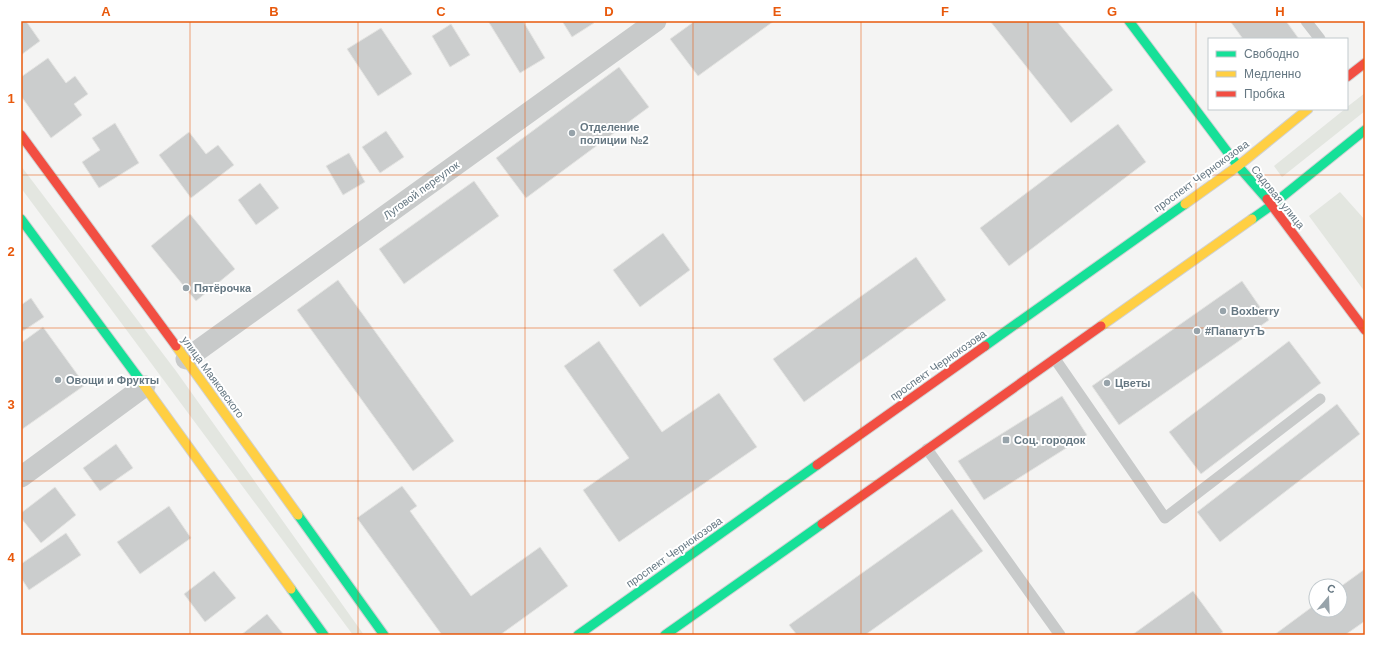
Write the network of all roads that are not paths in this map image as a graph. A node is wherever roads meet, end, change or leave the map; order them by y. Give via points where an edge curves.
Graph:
1 (656, 21) edge
2 (1129, 21) edge
3 (1306, 21) edge
4 (1319, 38) edge
5 (1365, 63) edge
6 (1348, 76) edge
7 (1307, 110) edge
8 (1365, 130) edge
9 (21, 135) edge
10 (1238, 166) junction
11 (1272, 205) junction
12 (21, 219) edge
13 (1365, 330) edge
14 (186, 359) junction
15 (1055, 359) junction
16 (145, 386) junction
17 (1320, 399) dead end
18 (927, 449) junction
19 (21, 477) edge
20 (324, 635) edge
21 (384, 635) edge
22 (578, 635) edge
23 (665, 635) edge
24 (1060, 635) edge

1 - 14 street, Луговой переулок
2 - 10 street, Садовая улица
3 - 4 lane
5 - 6 street
7 - 10 street, проспект Чернокозова
8 - 11 street
9 - 14 street, улица Маяковского
10 - 11 street, Садовая улица
10 - 22 street, проспект Чернокозова
11 - 13 street, Садовая улица
11 - 15 street
12 - 16 street
14 - 21 street, улица Маяковского
15 - 17 lane via 1165,518
15 - 18 street
16 - 19 street
16 - 20 street
18 - 23 street
18 - 24 lane

